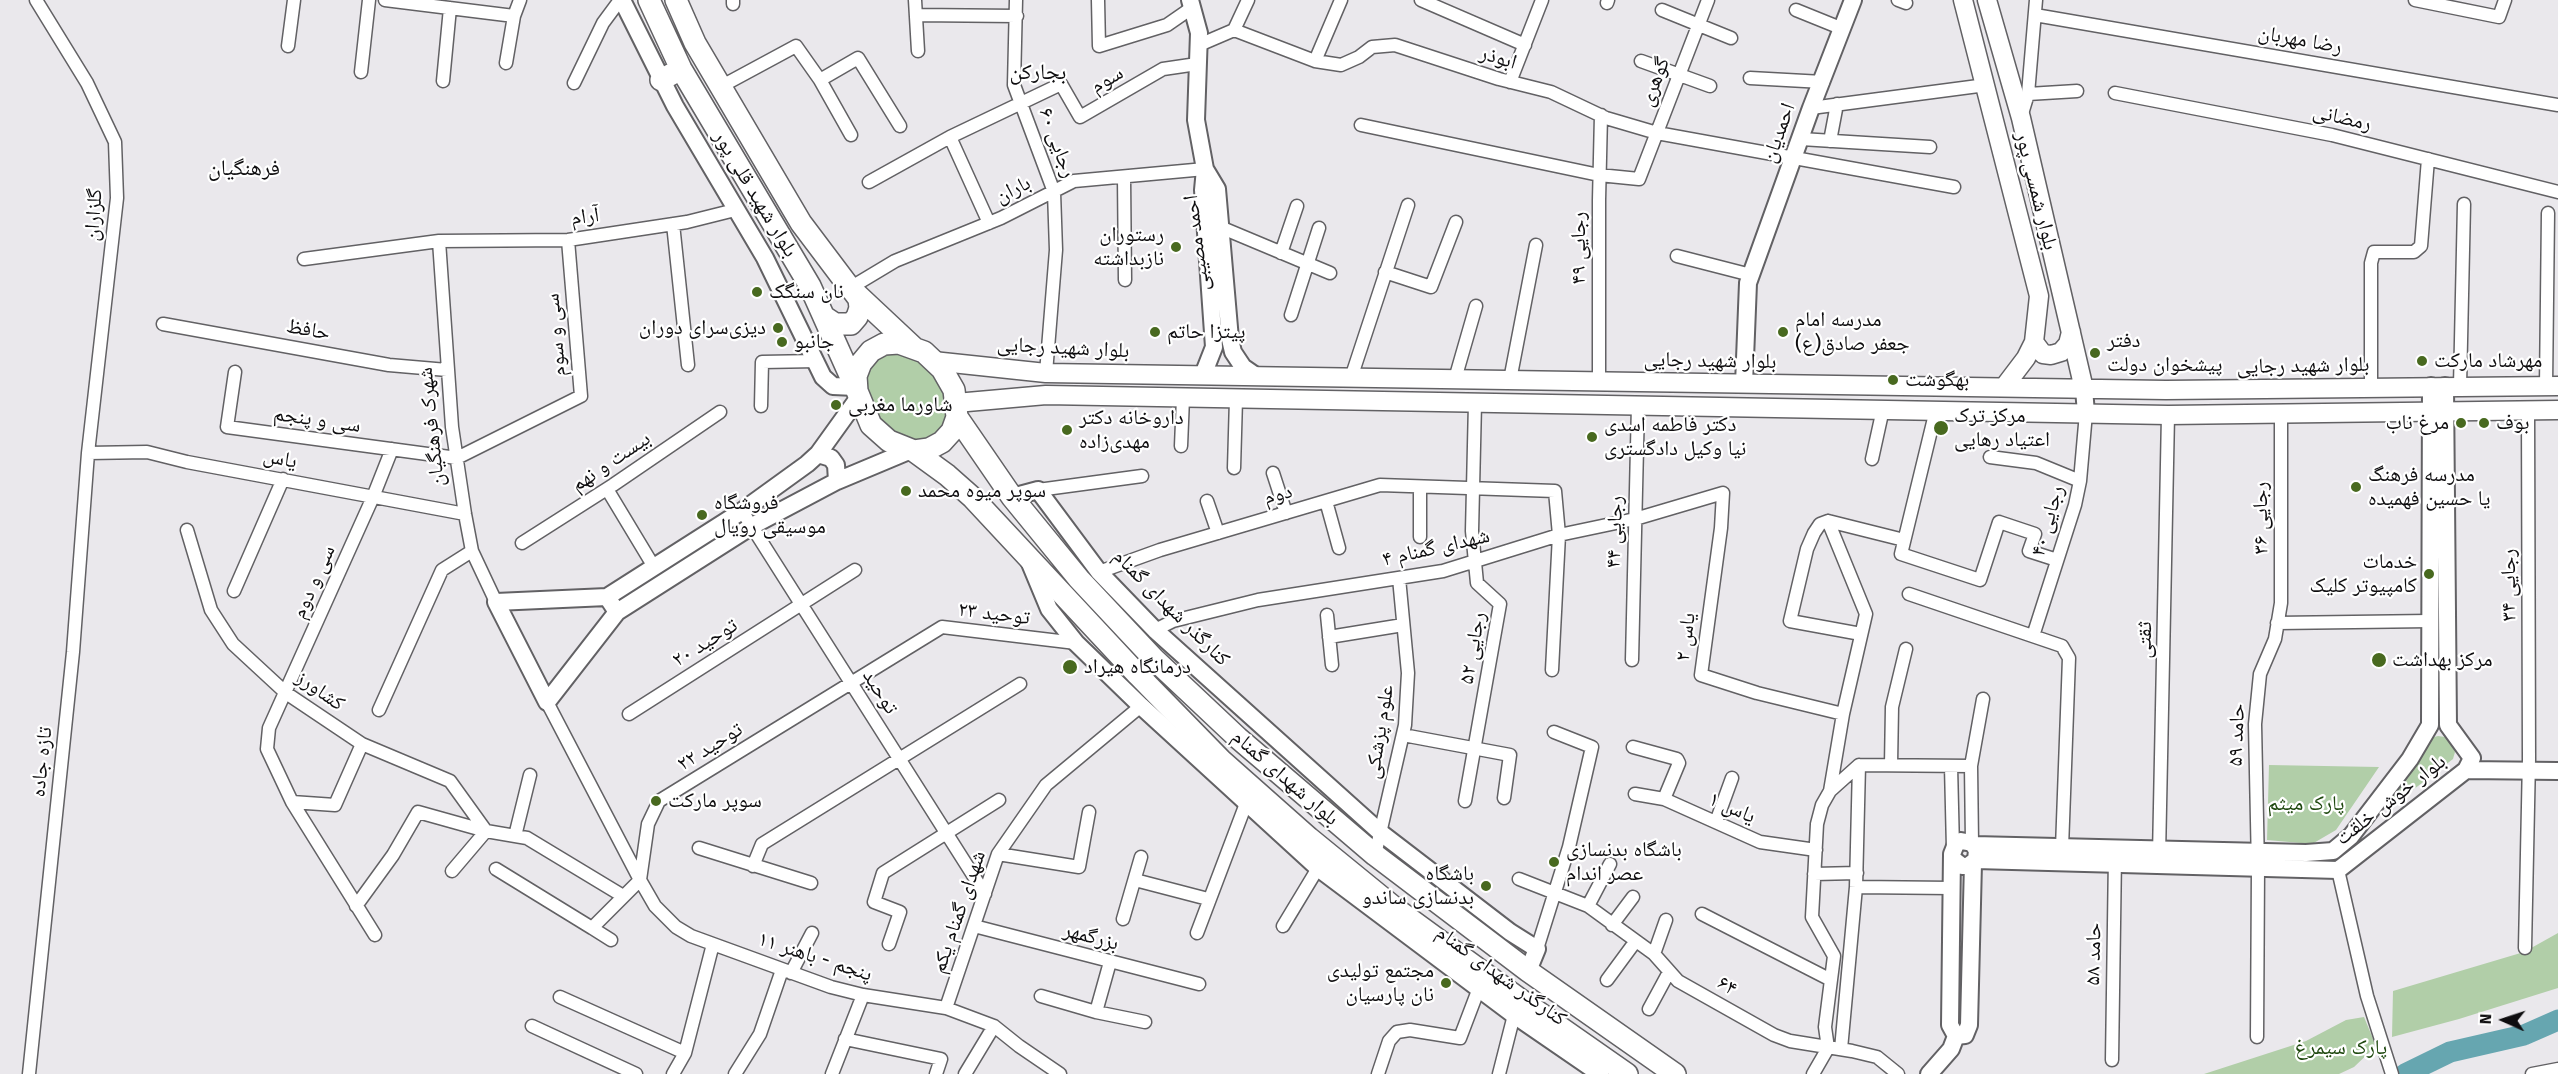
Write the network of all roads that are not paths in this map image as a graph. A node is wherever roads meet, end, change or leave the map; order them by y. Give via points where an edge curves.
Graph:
1 (36, 0) edge
2 (294, 0) edge
3 (369, 0) edge
4 (385, 0) edge
5 (520, 0) edge
6 (621, 0) edge
7 (649, 0) edge
8 (676, 0) edge
9 (915, 0) edge
10 (1016, 0) edge
11 (1098, 0) edge
12 (1248, 0) edge
13 (1341, 0) edge
14 (1421, 0) edge
15 (1542, 0) edge
16 (1708, 0) edge
17 (1853, 0) edge
18 (1963, 0) edge
19 (1987, 0) edge
20 (2036, 0) edge
21 (2415, 0) edge
22 (2505, 0) edge
23 (1192, 4) edge
24 (450, 8) junction
25 (1662, 10) dead end
26 (1796, 10) dead end
27 (916, 15) junction
28 (2035, 15) junction
29 (514, 16) junction
30 (1017, 16) junction
31 (1698, 25) junction
32 (1843, 29) junction
33 (1234, 30) junction
34 (1731, 38) dead end
35 (1199, 45) junction
36 (1525, 45) junction
37 (288, 46) dead end
38 (918, 51) dead end
39 (1641, 61) dead end
40 (1315, 62) junction
41 (506, 63) dead end
42 (1197, 64) junction
43 (681, 69) junction
44 (360, 72) dead end
45 (1679, 75) junction
46 (1750, 78) dead end
47 (661, 80) junction
48 (820, 80) junction
49 (443, 81) dead end
50 (1510, 82) junction
51 (1823, 82) junction
52 (574, 83) dead end
53 (1710, 86) dead end
54 (1986, 86) junction
55 (720, 87) junction
56 (2077, 91) dead end
57 (2115, 93) dead end
58 (2028, 94) junction
59 (1022, 104) junction
60 (1838, 104) junction
61 (2558, 105) edge
62 (1811, 108) junction
63 (1601, 115) junction
64 (2021, 118) junction
65 (1361, 125) dead end
66 (900, 126) dead end
67 (1656, 134) junction
68 (851, 135) dead end
69 (950, 137) junction
70 (1801, 139) junction
71 (1830, 141) junction
72 (1930, 147) dead end
73 (2428, 159) junction
74 (1793, 160) junction
75 (1205, 169) junction
76 (1599, 175) junction
77 (1124, 177) junction
78 (868, 182) dead end
79 (1954, 187) dead end
80 (1054, 192) junction
81 (2558, 192) edge
82 (2464, 204) dead end
83 (1408, 205) dead end
84 (1297, 206) dead end
85 (735, 210) junction
86 (2548, 213) dead end
87 (1456, 222) dead end
88 (989, 223) junction
89 (673, 224) junction
90 (1220, 227) junction
91 (1319, 228) dead end
92 (568, 240) junction
93 (439, 242) junction
94 (1536, 245) dead end
95 (1281, 253) junction
96 (1677, 256) dead end
97 (304, 259) dead end
98 (1307, 264) junction
99 (1330, 273) dead end
100 (1385, 273) junction
101 (1750, 279) junction
102 (1125, 280) dead end
103 (851, 289) junction
104 (1476, 306) dead end
105 (1291, 315) dead end
106 (825, 318) junction
107 (163, 324) dead end
108 (2071, 332) junction
109 (1213, 342) junction
110 (2034, 342) junction
111 (1231, 343) junction
112 (913, 346) junction
113 (817, 361) junction
114 (933, 361) junction
115 (688, 365) dead end
116 (1005, 369) junction
117 (447, 370) junction
118 (236, 372) dead end
119 (1046, 373) junction
120 (1203, 375) junction
121 (1256, 376) junction
122 (1351, 378) junction
123 (1455, 379) junction
124 (1510, 380) junction
125 (1599, 381) junction
126 (1744, 384) junction
127 (2445, 386) junction
128 (2552, 386) edge
129 (2004, 387) junction
130 (2371, 387) junction
131 (2084, 389) junction
132 (857, 392) junction
133 (1009, 398) junction
134 (1183, 398) junction
135 (1236, 399) junction
136 (1475, 403) junction
137 (1638, 405) junction
138 (761, 406) dead end
139 (1883, 409) junction
140 (956, 410) junction
141 (1936, 410) junction
142 (2438, 410) junction
143 (2528, 410) junction
144 (2558, 410) edge
145 (720, 412) dead end
146 (2085, 413) junction
147 (2281, 413) junction
148 (2168, 415) junction
149 (1181, 446) dead end
150 (392, 449) junction
151 (913, 450) junction
152 (88, 453) junction
153 (818, 454) junction
154 (1990, 457) dead end
155 (457, 458) junction
156 (1872, 459) dead end
157 (1234, 468) dead end
158 (995, 473) junction
159 (1273, 473) dead end
160 (1142, 476) dead end
161 (283, 479) junction
162 (837, 481) junction
163 (2080, 481) junction
164 (1420, 487) junction
165 (607, 489) junction
166 (1038, 490) junction
167 (1474, 490) junction
168 (1723, 493) joint
169 (373, 497) junction
170 (1012, 497) junction
171 (973, 498) junction
172 (1207, 501) dead end
173 (1326, 501) junction
174 (742, 511) junction
175 (1286, 513) junction
176 (465, 514) junction
177 (1635, 519) junction
178 (1828, 521) junction
179 (752, 526) junction
180 (187, 530) dead end
181 (1218, 533) junction
182 (1559, 535) junction
183 (1420, 537) dead end
184 (1904, 540) junction
185 (522, 543) dead end
186 (1340, 548) dead end
187 (472, 551) junction
188 (1027, 557) junction
189 (2057, 560) junction
190 (1475, 562) junction
191 (654, 567) junction
192 (855, 570) dead end
193 (1099, 572) junction
194 (1399, 578) junction
195 (234, 591) dead end
196 (1909, 594) dead end
197 (607, 597) junction
198 (496, 602) junction
199 (802, 605) junction
200 (616, 612) junction
201 (1327, 615) dead end
202 (2430, 621) junction
203 (2277, 623) junction
204 (1403, 625) junction
205 (1155, 630) junction
206 (1861, 634) junction
207 (2033, 636) junction
208 (1329, 637) junction
209 (1076, 643) junction
210 (1906, 650) dead end
211 (1632, 660) dead end
212 (1332, 665) dead end
213 (1552, 670) dead end
214 (1211, 680) junction
215 (851, 683) junction
216 (1020, 684) dead end
217 (286, 693) junction
218 (1983, 699) dead end
219 (547, 702) junction
220 (1141, 706) junction
221 (379, 710) dead end
222 (629, 714) dead end
223 (1843, 714) junction
224 (1221, 722) junction
225 (2448, 724) junction
226 (2430, 725) junction
227 (1164, 727) junction
228 (1191, 730) junction
229 (1554, 732) dead end
230 (1403, 735) junction
231 (362, 744) junction
232 (1633, 747) dead end
233 (1474, 749) junction
234 (1200, 759) junction
235 (2558, 759) edge
236 (900, 760) junction
237 (2469, 764) junction
238 (1859, 765) junction
239 (1891, 765) junction
240 (2529, 765) junction
241 (1951, 766) junction
242 (1971, 766) junction
243 (2558, 771) edge
244 (530, 775) dead end
245 (1732, 778) dead end
246 (1830, 791) junction
247 (2385, 791) junction
248 (1635, 794) dead end
249 (1504, 798) dead end
250 (1664, 799) junction
251 (999, 800) dead end
252 (1247, 801) junction
253 (1465, 801) dead end
254 (292, 802) junction
255 (1089, 812) dead end
256 (2406, 816) junction
257 (1716, 822) junction
258 (486, 831) junction
259 (946, 833) junction
260 (1381, 833) junction
261 (515, 836) junction
262 (699, 848) dead end
263 (2062, 848) junction
264 (2159, 848) junction
265 (1816, 850) junction
266 (1974, 853) junction
267 (998, 854) junction
268 (1953, 854) junction
269 (1375, 855) junction
270 (1141, 856) dead end
271 (2115, 857) junction
272 (2257, 860) junction
273 (1610, 864) dead end
274 (753, 866) junction
275 (2159, 866) junction
276 (1318, 868) junction
277 (496, 869) dead end
278 (2338, 870) junction
279 (452, 871) dead end
280 (1857, 873) junction
281 (1814, 874) junction
282 (1519, 879) dead end
283 (640, 880) junction
284 (1135, 880) junction
285 (811, 883) dead end
286 (1856, 887) junction
287 (1952, 888) junction
288 (1555, 893) junction
289 (985, 894) junction
290 (623, 896) junction
291 (1633, 897) dead end
292 (1208, 899) junction
293 (357, 906) junction
294 (1588, 906) junction
295 (1702, 914) dead end
296 (1123, 919) dead end
297 (1666, 920) dead end
298 (1612, 925) junction
299 (974, 926) junction
300 (1283, 926) dead end
301 (592, 928) junction
302 (812, 933) dead end
303 (1197, 933) dead end
304 (375, 935) dead end
305 (611, 940) dead end
306 (1635, 942) junction
307 (713, 944) junction
308 (889, 944) dead end
309 (2525, 948) dead end
310 (1537, 949) junction
311 (1654, 954) junction
312 (1834, 956) junction
313 (1850, 957) junction
314 (1110, 962) junction
315 (1528, 971) junction
316 (786, 972) junction
317 (1669, 972) junction
318 (1607, 980) dead end
319 (1831, 980) junction
320 (1199, 984) dead end
321 (1479, 988) junction
322 (863, 995) junction
323 (1041, 996) dead end
324 (560, 997) dead end
325 (946, 1008) junction
326 (1649, 1009) dead end
327 (1096, 1012) junction
328 (1514, 1015) junction
329 (1145, 1022) dead end
330 (532, 1026) dead end
331 (994, 1026) junction
332 (1557, 1035) junction
333 (1956, 1036) junction
334 (2257, 1037) dead end
335 (845, 1039) junction
336 (1828, 1048) junction
337 (1841, 1049) junction
338 (685, 1053) junction
339 (2112, 1059) dead end
340 (1581, 1068) edge
341 (2558, 1070) edge
342 (29, 1074) edge
343 (636, 1074) edge
344 (674, 1074) edge
345 (735, 1074) edge
346 (832, 1074) edge
347 (936, 1074) edge
348 (965, 1074) edge
349 (1060, 1074) edge
350 (1378, 1074) edge
351 (1499, 1074) edge
352 (1600, 1074) edge
353 (1627, 1074) edge
354 (1675, 1074) edge
355 (1812, 1074) edge
356 (1898, 1074) edge
357 (1929, 1074) edge
358 (2392, 1074) edge
359 (2532, 1074) edge

1 - 152 street, گلزاران via 87,82 115,142 117,198
2 - 37 street
3 - 44 street
4 - 24 street
5 - 29 street
6 - 47 street
6 - 52 street via 603,23
7 - 43 highway, بلوار شهید قلی پور
8 - 55 highway, بلوار شهید قلی پور
9 - 27 street
10 - 30 street, رجایی ۶۰
11 - 23 street via 1100,46 1167,25
12 - 33 street
13 - 40 street
14 - 36 street
15 - 36 street
16 - 31 street, گوهری
17 - 32 street, احمدیان
18 - 54 main road, بلوار شمسی پور
19 - 64 main road, بلوار شمسی پور
20 - 28 street
21 - 22 street via 2499,17
23 - 35 street, احمد مصیبی
24 - 29 street
24 - 49 street
25 - 31 street
26 - 32 street
27 - 30 street
27 - 38 street
28 - 58 street
28 - 61 street, رضا مهربان
29 - 41 street
30 - 59 street, رجایی ۶۰ via 1014,85
31 - 34 street
31 - 45 street, گوهری
32 - 51 street, احمدیان
33 - 35 street
33 - 40 street, ابوذر
35 - 42 street, احمد مصیبی
36 - 50 street
39 - 45 street
40 - 50 street, ابوذر via 1341,65 1372,46 1395,45
42 - 59 street, سوم via 1162,69 1080,117 1061,84
42 - 75 street, احمد مصیبی via 1196,120
43 - 47 highway
43 - 106 highway, بلوار شهید قلی پور via 810,286
45 - 53 street
45 - 67 street, گوهری
46 - 51 street
47 - 85 street
48 - 55 street via 796,46
48 - 66 street via 858,58
48 - 68 street
50 - 63 street, ابوذر via 1551,92
51 - 62 street, احمدیان
54 - 60 street
54 - 110 main road, بلوار شمسی پور via 2039,296
55 - 103 highway, بلوار شهید قلی پور via 801,223
56 - 58 street
57 - 73 street, رمضانی via 2332,135
58 - 64 street
59 - 69 street
59 - 80 street, رجایی ۶۰
60 - 62 street
60 - 71 street
62 - 70 street, احمدیان
63 - 67 street, ابوذر
63 - 76 street, رجایی ۴۹
64 - 108 main road, بلوار شمسی پور
65 - 76 street
67 - 74 street, ابوذر
67 - 76 street, گوهری via 1639,179
69 - 78 street
69 - 88 street
70 - 71 street
70 - 74 street, احمدیان
71 - 72 street
73 - 81 street, رمضانی
73 - 130 street via 2421,246 2414,252 2374,252 2371,263
74 - 79 street, ابوذر
74 - 101 street, احمدیان
75 - 77 street, باران
75 - 90 street, احمد مصیبی via 1216,189
75 - 109 street, احمد مصیبی
76 - 125 street, رجایی ۴۹
77 - 80 street, باران via 1074,182
77 - 102 street
80 - 88 street, باران
80 - 119 street, رجایی ۶۰ via 1056,250
82 - 127 street
83 - 100 street
84 - 95 street
85 - 89 street, آرام
85 - 113 street via 765,258
86 - 128 street
87 - 100 street via 1431,287
88 - 103 street, باران via 896,261
89 - 92 street, آرام
89 - 115 street
90 - 95 street
90 - 111 street, احمد مصیبی
91 - 98 street
92 - 93 street, آرام
92 - 155 street, سی و سوم via 581,396
93 - 97 street, آرام
93 - 117 street, شهرک فرهنگیان
94 - 124 street
95 - 98 street
96 - 101 street
98 - 99 street
98 - 105 street
100 - 122 street
101 - 126 street, احمدیان
103 - 106 highway via 860,308 851,324 835,324
103 - 112 highway, بلوار شهید قلی پور
104 - 123 street
106 - 132 highway, بلوار شهید قلی پور
107 - 117 street, حافظ via 389,365
108 - 110 main road via 2068,344 2051,355 2043,354
108 - 131 main road, بلوار شمسی پور
109 - 111 street via 1221,346
109 - 120 street, احمد مصیبی
110 - 129 main road, بلوار شمسی پور
111 - 121 street, احمد مصیبی via 1244,367
112 - 114 highway
112 - 132 highway via 884,344 871,351 856,376
113 - 132 street via 828,383
113 - 138 street via 762,363
114 - 116 main road, بلوار شهید رجایی
114 - 140 highway via 948,379
116 - 119 main road, بلوار شهید رجایی
116 - 133 main road via 996,372 993,390 999,397
117 - 155 street, شهرک فرهنگیان
118 - 150 street, سی و پنجم via 227,427
119 - 120 main road, بلوار شهید رجایی
120 - 121 main road, بلوار شهید رجایی
121 - 122 main road, بلوار شهید رجایی
122 - 123 main road, بلوار شهید رجایی
123 - 124 main road, بلوار شهید رجایی
124 - 125 main road, بلوار شهید رجایی
125 - 126 main road, بلوار شهید رجایی
126 - 129 main road, بلوار شهید رجایی
127 - 128 main road, بلوار شهید رجایی
127 - 130 main road, بلوار شهید رجایی
127 - 142 street
129 - 131 main road, بلوار شهید رجایی
130 - 131 main road, بلوار شهید رجایی
131 - 146 street
132 - 151 highway via 871,424 889,441
132 - 153 street
133 - 134 main road
133 - 140 main road
134 - 135 main road
134 - 149 street
135 - 136 main road
135 - 157 street
136 - 137 main road
136 - 167 street, رجایی ۵۲
137 - 139 main road
137 - 177 street, رجایی ۴۴
139 - 141 main road
139 - 156 street
140 - 151 highway via 952,431 942,442 929,449
140 - 158 highway, بلوار شهدای گمنام
141 - 146 main road
141 - 184 street
142 - 143 main road
142 - 147 main road
142 - 202 street, بلوار خوش خلقت
142 - 225 street, بلوار خوش خلقت
143 - 144 main road
143 - 240 street, رجایی ۳۴
145 - 165 street, بیست و نهم
146 - 148 main road
146 - 163 street, رجایی ۴۰
147 - 148 main road
147 - 203 street, رجایی ۳۶ via 2281,603
148 - 264 street, ثقتی
150 - 155 street, سی و پنجم
150 - 169 street, سی و دوم
151 - 162 street
151 - 171 highway, بلوار شهدای گمنام
152 - 161 street, یاس via 147,452
152 - 342 street, تازه جاده via 73,652
153 - 162 street via 831,458 837,465
153 - 174 street
154 - 163 street via 2036,463
155 - 176 street, شهرک فرهنگیان
158 - 170 highway, بلوار شهدای گمنام
158 - 171 highway via 985,473 976,479
159 - 175 street
160 - 166 street
161 - 169 street, یاس
161 - 195 street
162 - 179 street
163 - 189 street, رجایی ۴۰
164 - 167 street, دوم
164 - 173 street, دوم via 1380,485
164 - 183 street
165 - 185 street, بیست و نهم
165 - 191 street
166 - 170 street
166 - 193 street, کنارگذر شهدای گمنام
167 - 182 street, دوم via 1555,491
167 - 190 street, رجایی ۵۲
168 - 177 street, شهدای گمنام ۴
168 - 223 street, یاس ۲ via 1701,675
169 - 176 street, یاس
169 - 217 street, سی و دوم
170 - 224 highway, بلوار شهدای گمنام via 1079,579 1154,659
171 - 188 highway, بلوار شهدای گمنام
172 - 181 street
173 - 175 street, دوم
173 - 186 street
174 - 179 street, توحید
174 - 191 street
175 - 181 street, دوم
176 - 187 street, شهرک فرهنگیان
177 - 182 street, شهدای گمنام ۴
177 - 211 street, رجایی ۴۴
178 - 184 street
178 - 206 street via 1866,614
178 - 206 street via 1820,524 1807,549 1790,621
179 - 199 street, توحید
179 - 200 street
180 - 217 street, کشاورز via 211,610 233,644
181 - 193 street, دوم
182 - 190 street, شهدای گمنام ۴
182 - 213 street
184 - 189 street via 1901,554 1980,580 1999,522 2035,534 2029,551
187 - 198 street, شهرک فرهنگیان
187 - 221 street via 442,570
188 - 209 street, کنارگذر شهدای گمنام via 1048,609
188 - 228 highway, بلوار شهدای گمنام
189 - 207 street, رجایی ۴۰
190 - 194 street, شهدای گمنام ۴
190 - 233 street, رجایی ۵۲ via 1477,584 1500,604
191 - 197 street
192 - 199 street, توحید ۲۰
193 - 205 street, کنارگذر شهدای گمنام
194 - 204 street, علوم پزشکی
194 - 205 street, شهدای گمنام ۴ via 1258,600 1173,621
196 - 207 street
197 - 198 street
197 - 200 street
198 - 219 street
199 - 215 street, توحید
199 - 222 street, توحید ۲۰
200 - 219 street
201 - 208 street
202 - 203 street
202 - 226 street, بلوار خوش خلقت
203 - 272 street, حامد ۵۹ via 2275,639 2260,674 2256,714
204 - 208 street
204 - 230 street, علوم پزشکی via 1408,673
205 - 214 street, کنارگذر شهدای گمنام
206 - 223 street
207 - 263 street via 2062,646 2069,658
208 - 212 street
209 - 215 street, توحید ۲۳ via 942,627
209 - 220 street, کنارگذر شهدای گمنام
210 - 239 street via 1892,707
214 - 224 street
214 - 260 street, کنارگذر شهدای گمنام
215 - 236 street, توحید
215 - 283 street, توحید ۲۲ via 659,801 648,824
216 - 236 street
217 - 231 street, کشاورز
217 - 254 street, سی و دوم via 269,728 267,749
218 - 242 street
219 - 283 street, پنجم - باهنر ۱۱
220 - 227 street, کنارگذر شهدای گمنام
220 - 267 street, شهدای گمنام یکم via 1046,785
223 - 246 street
224 - 269 highway, بلوار شهدای گمنام
225 - 226 street
225 - 237 street, بلوار خوش خلقت
226 - 247 street, بلوار خوش خلقت
227 - 228 street
227 - 234 street, کنارگذر شهدای گمنام
228 - 234 street
228 - 332 highway, بلوار شهدای گمنام via 1309,838
229 - 288 street via 1592,747 1581,804
230 - 233 street
230 - 260 street, علوم پزشکی
231 - 254 street via 335,805
231 - 258 street, کشاورز via 450,781
232 - 250 street via 1677,759 1679,763
233 - 249 street via 1510,755
233 - 253 street, رجایی ۵۲
234 - 252 street, کنارگذر شهدای گمنام
235 - 240 street
236 - 259 street, توحید
236 - 274 street via 762,844
237 - 240 street
237 - 256 street, بلوار خوش خلقت
238 - 239 street
238 - 246 street
238 - 280 street
239 - 241 street
240 - 243 street
240 - 309 street, رجایی ۳۴
241 - 242 street
241 - 268 street
242 - 266 street
244 - 261 street
245 - 257 street
246 - 265 street via 1820,814
247 - 256 street via 2386,812
247 - 272 street, بلوار خوش خلقت via 2351,836 2333,851
248 - 250 street, یاس ۱
250 - 257 street, یاس ۱
251 - 259 street
252 - 276 street, کنارگذر شهدای گمنام
252 - 292 street
254 - 293 street
255 - 267 street via 1079,867
256 - 278 street, بلوار خوش خلقت
257 - 265 street, یاس ۱ via 1760,842
258 - 261 street
258 - 279 street
258 - 293 street via 418,812
259 - 289 street, توحید
259 - 308 street via 883,873 874,902 900,912
260 - 269 street, علوم پزشکی
260 - 310 street, کنارگذر شهدای گمنام
261 - 290 street via 527,838
262 - 274 street
263 - 266 street, بلوار خوش خلقت
263 - 271 street, بلوار خوش خلقت
264 - 271 street, بلوار خوش خلقت
264 - 272 street, بلوار خوش خلقت
264 - 275 street, ثقتی
265 - 281 street
266 - 268 street via 1962,866
266 - 268 street via 1961,841
266 - 271 street, بلوار خوش خلقت
266 - 333 street via 1969,1026 1965,1035
267 - 289 street, شهدای گمنام یکم
268 - 287 street
269 - 315 highway, بلوار شهدای گمنام
270 - 284 street
271 - 275 street, بلوار خوش خلقت
271 - 339 street, حامد ۵۸
272 - 275 street, بلوار خوش خلقت
272 - 278 street, بلوار خوش خلقت
272 - 334 street, حامد ۵۹
273 - 294 street
274 - 285 street
276 - 300 street
276 - 321 street, کنارگذر شهدای گمنام
277 - 301 street
278 - 358 street via 2367,996
280 - 281 street
280 - 286 street
281 - 312 street via 1812,917
282 - 288 street, ۶۴
283 - 290 street
283 - 307 street, پنجم - باهنر ۱۱ via 655,906 676,927
284 - 292 street
284 - 296 street
286 - 287 street
286 - 313 street
287 - 333 street via 1950,1025
288 - 294 street, ۶۴
288 - 310 street
289 - 299 street, شهدای گمنام یکم
290 - 301 street
291 - 298 street
292 - 303 street
293 - 304 street
294 - 298 street, ۶۴
295 - 319 street
297 - 311 street
298 - 306 street, ۶۴
299 - 314 street, بزرگمهر
299 - 325 street, شهدای گمنام یکم
301 - 305 street
302 - 316 street
306 - 311 street, ۶۴
306 - 318 street
307 - 316 street, پنجم - باهنر ۱۱
307 - 338 street
310 - 315 street
311 - 317 street, ۶۴
312 - 313 street
312 - 319 street
313 - 337 street
314 - 320 street, بزرگمهر
314 - 327 street
315 - 354 highway, بلوار شهدای گمنام
316 - 322 street, پنجم - باهنر ۱۱
316 - 345 street via 760,1034
317 - 326 street
317 - 336 street, ۶۴ via 1678,981 1774,1035
319 - 336 street via 1825,1027
321 - 328 street, کنارگذر شهدای گمنام
321 - 350 street via 1460,1038 1410,1030 1397,1032 1389,1041
322 - 325 street, پنجم - باهنر ۱۱
322 - 335 street
323 - 327 street
324 - 338 street
325 - 331 street, پنجم - باهنر ۱۱
327 - 329 street
328 - 332 street, کنارگذر شهدای گمنام
328 - 351 street
330 - 343 street
331 - 348 street
331 - 349 street, پنجم - باهنر ۱۱
332 - 340 street, کنارگذر شهدای گمنام
332 - 353 highway, بلوار شهدای گمنام
333 - 357 street via 1951,1049
335 - 346 street
335 - 347 street via 941,1059
336 - 337 street, ۶۴
336 - 355 street
337 - 356 street, ۶۴ via 1877,1057
338 - 344 street
340 - 352 street, کنارگذر شهدای گمنام
341 - 359 street

